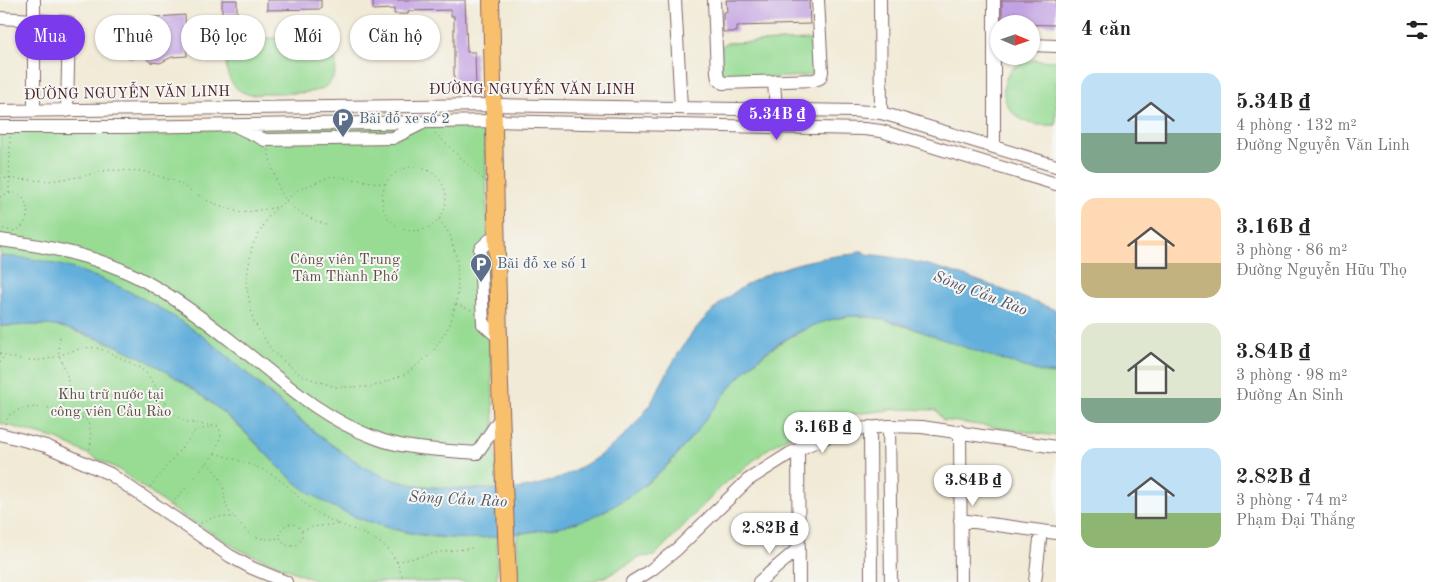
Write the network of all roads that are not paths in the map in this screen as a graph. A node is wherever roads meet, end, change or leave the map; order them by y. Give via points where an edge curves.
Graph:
1 (34, 0) edge
2 (491, 0) edge
3 (676, 0) edge
4 (714, 0) edge
5 (818, 0) edge
6 (880, 0) edge
7 (994, 0) edge
8 (34, 15) edge
9 (0, 18) edge
10 (15, 19) edge
11 (1040, 45) edge
12 (1056, 46) edge
13 (34, 60) edge
14 (68, 60) edge
15 (774, 82) junction
16 (494, 104) junction
17 (681, 108) junction
18 (776, 109) junction
19 (0, 111) edge
20 (34, 111) junction
21 (67, 111) junction
22 (880, 113) junction
23 (494, 121) junction
24 (424, 122) junction
25 (236, 125) junction
26 (5, 127) edge
27 (994, 147) junction
28 (1056, 166) edge
29 (1056, 184) edge
30 (496, 234) junction
31 (0, 240) edge
32 (499, 338) junction
33 (501, 417) junction
34 (889, 426) junction
35 (870, 427) junction
36 (960, 431) junction
37 (0, 434) edge
38 (1056, 447) edge
39 (798, 450) junction
40 (960, 520) junction
41 (1041, 531) junction
42 (1056, 533) edge
43 (799, 548) junction
44 (651, 576) edge
45 (286, 582) edge
46 (508, 582) edge
47 (632, 582) edge
48 (759, 582) edge
49 (800, 582) edge
50 (871, 582) edge
51 (891, 582) edge
52 (961, 582) edge
53 (1035, 582) edge

1 - 8 street
2 - 16 main road
3 - 17 street
4 - 15 street via 718,79 723,83
5 - 15 street via 820,78
6 - 22 street
7 - 27 street
9 - 10 street
11 - 12 street
13 - 20 street
14 - 21 street
15 - 18 street
16 - 17 street, ĐƯỜNG NGUYỄN VĂN LINH
16 - 21 street, ĐƯỜNG NGUYỄN VĂN LINH
16 - 23 main road
17 - 18 street, ĐƯỜNG NGUYỄN VĂN LINH
18 - 22 street, ĐƯỜNG NGUYỄN VĂN LINH
19 - 20 street, ĐƯỜNG NGUYỄN VĂN LINH
20 - 21 street, ĐƯỜNG NGUYỄN VĂN LINH
22 - 27 street, ĐƯỜNG NGUYỄN VĂN LINH
23 - 24 street, ĐƯỜNG NGUYỄN VĂN LINH
23 - 29 street, ĐƯỜNG NGUYỄN VĂN LINH via 881,131
23 - 30 main road
24 - 25 street, ĐƯỜNG NGUYỄN VĂN LINH
24 - 25 street via 393,138 265,140
25 - 26 street, ĐƯỜNG NGUYỄN VĂN LINH
27 - 28 street, ĐƯỜNG NGUYỄN VĂN LINH
30 - 32 main road
30 - 32 street via 480,249 482,324
31 - 33 street via 68,252 134,275 236,344 298,396 335,420 374,438 402,445 477,453
32 - 33 main road
33 - 46 main road
34 - 35 street
34 - 36 street
34 - 51 street
35 - 39 street via 823,438
35 - 50 street
36 - 38 street
36 - 40 street
37 - 45 street via 46,446 120,480 240,562
39 - 43 street
39 - 44 street via 748,480
40 - 41 street
40 - 52 street
41 - 42 street
41 - 53 street
43 - 48 street
43 - 49 street
44 - 47 street

